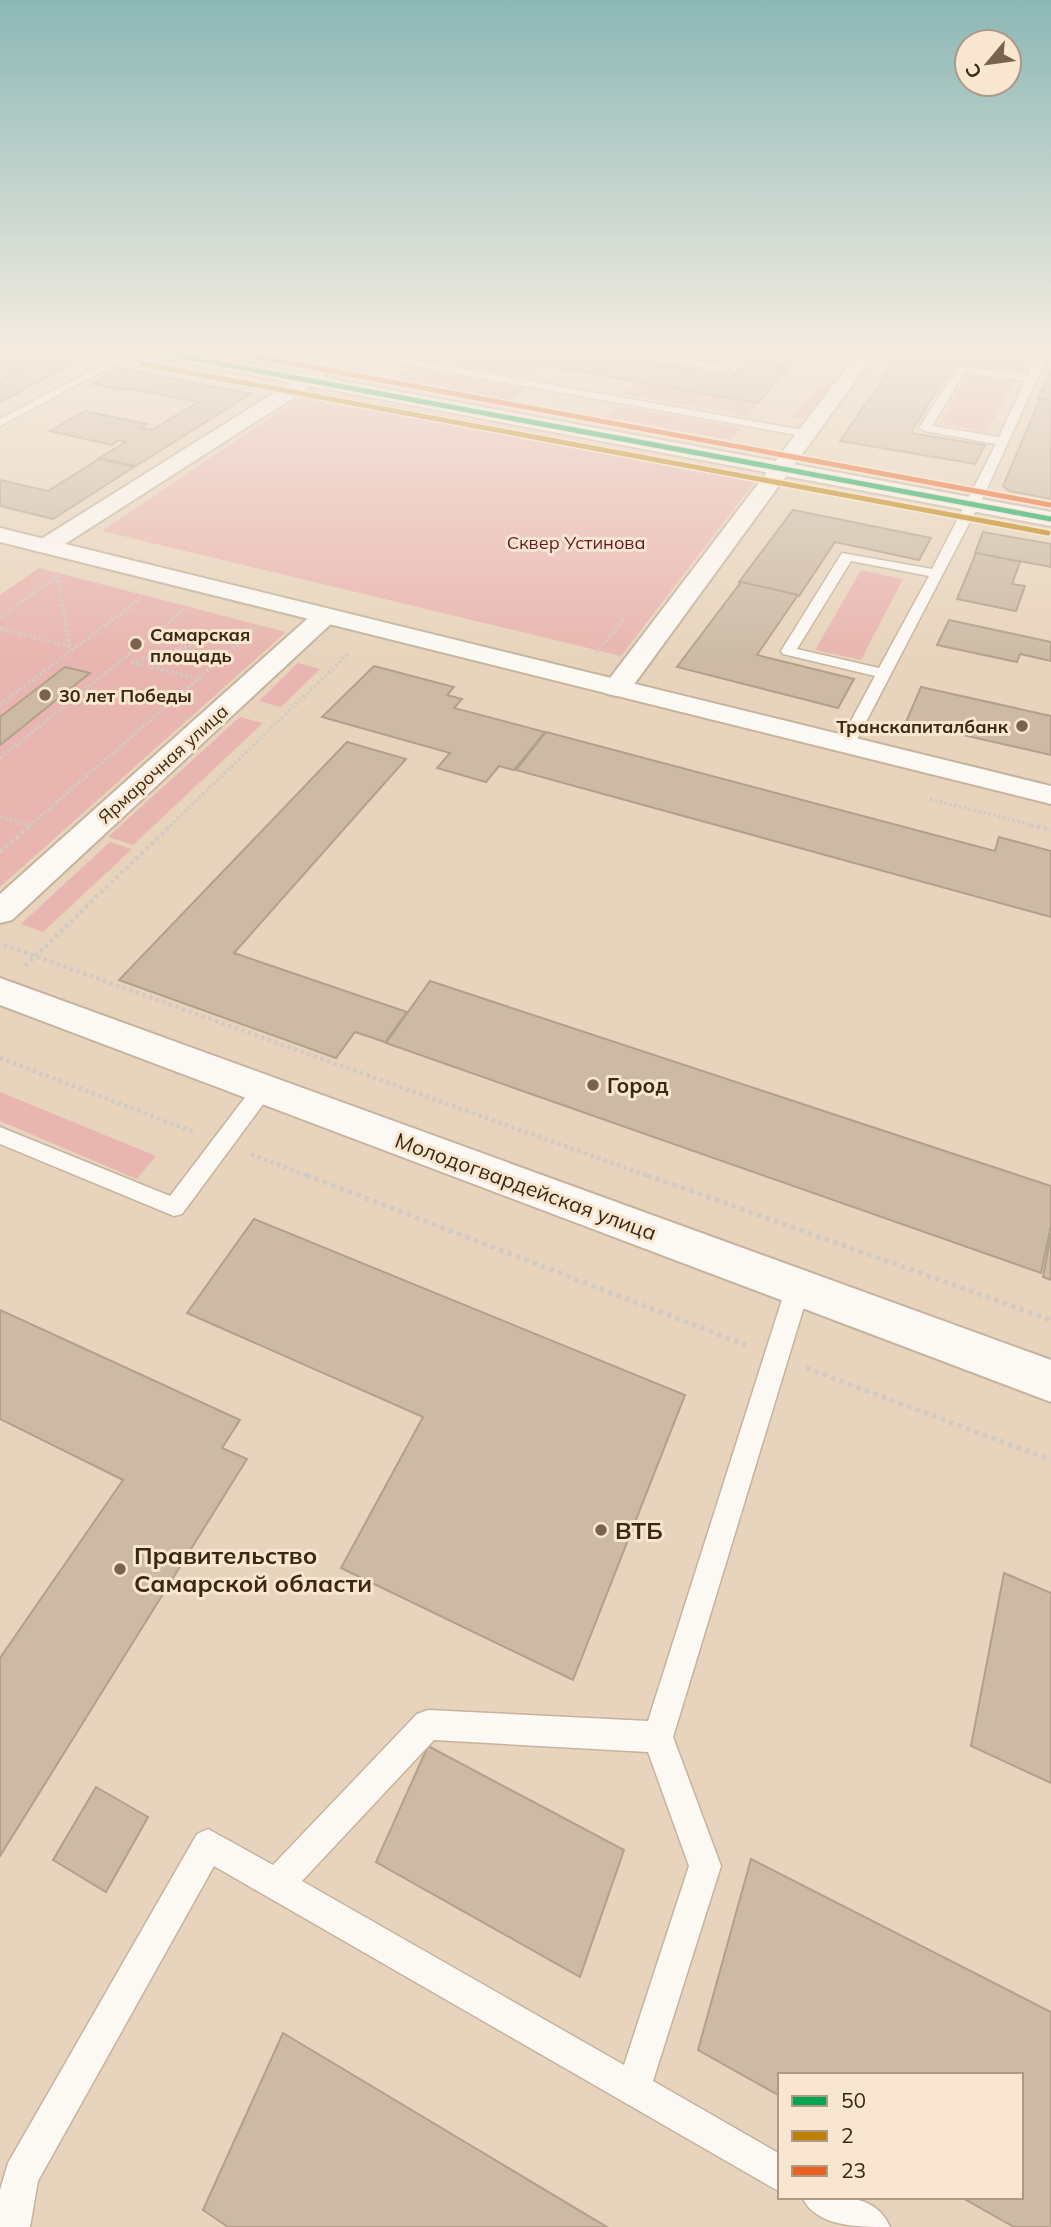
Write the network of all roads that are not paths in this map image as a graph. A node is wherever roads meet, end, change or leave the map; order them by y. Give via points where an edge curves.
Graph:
1 (191, 454) edge
2 (707, 454) edge
3 (792, 454) edge
4 (996, 454) edge
5 (782, 468) junction
6 (973, 504) junction
7 (1051, 519) edge
8 (0, 535) edge
9 (46, 546) junction
10 (934, 573) junction
11 (325, 616) junction
12 (883, 673) junction
13 (617, 688) junction
14 (846, 745) junction
15 (1051, 795) edge
16 (0, 912) edge
17 (0, 991) edge
18 (263, 1089) junction
19 (0, 1135) edge
20 (798, 1287) junction
21 (1051, 1381) edge
22 (658, 1737) junction
23 (277, 1884) junction
24 (633, 2089) junction
25 (778, 2173) edge
26 (823, 2199) edge
27 (11, 2227) edge
28 (871, 2227) edge

1 - 9 street
2 - 5 street
3 - 5 street
4 - 6 lane
5 - 6 street
5 - 13 street
6 - 7 street
6 - 10 lane
8 - 9 street
9 - 11 street
10 - 12 lane
10 - 12 lane via 847,556 788,651
11 - 13 street
11 - 16 street, Ярмарочная улица
12 - 14 lane
13 - 14 street
14 - 15 street
17 - 18 street, Молодогвардейская улица
18 - 19 lane via 174,1207
18 - 20 street, Молодогвардейская улица
20 - 21 street, Молодогвардейская улица
20 - 22 lane
22 - 23 lane via 428,1725
22 - 24 lane via 705,1866
23 - 24 lane
23 - 27 lane via 208,1845 21,2176
24 - 25 lane
26 - 28 lane

